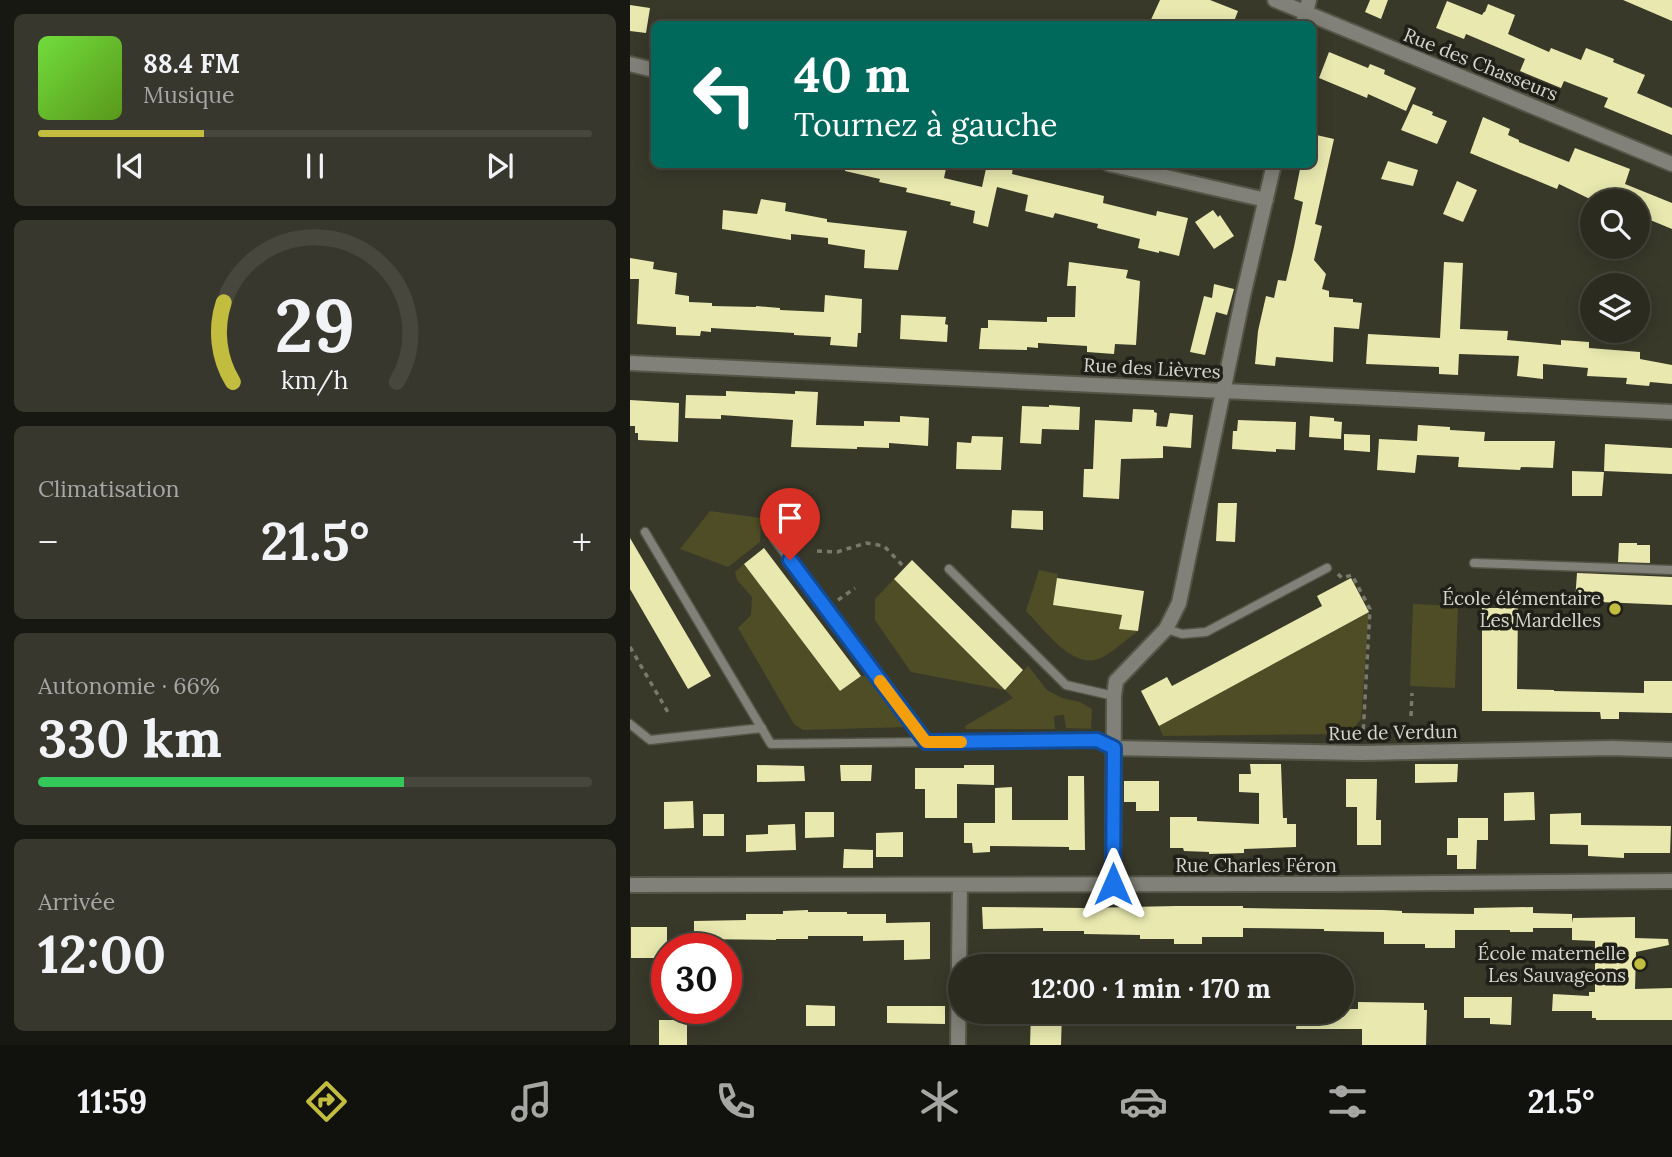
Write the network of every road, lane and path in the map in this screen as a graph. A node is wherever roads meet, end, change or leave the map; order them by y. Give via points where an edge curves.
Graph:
1 (1275, 0) edge
2 (1306, 12) edge
3 (630, 64) edge
4 (651, 69) edge
5 (1672, 164) edge
6 (1126, 168) edge
7 (1273, 168) edge
8 (1266, 200) junction
9 (630, 363) edge
10 (1224, 390) junction
11 (1672, 412) edge
12 (645, 532) dead end
13 (774, 540) dead end
14 (817, 551) dead end
15 (1474, 563) dead end
16 (905, 568) dead end
17 (1327, 568) joint
18 (949, 569) dead end
19 (1672, 570) edge
20 (855, 588) dead end
21 (836, 602) dead end
22 (1167, 629) junction
23 (630, 647) edge
24 (1412, 693) dead end
25 (1114, 696) junction
26 (669, 714) dead end
27 (1411, 716) dead end
28 (630, 724) edge
29 (762, 728) junction
30 (926, 742) junction
31 (1114, 748) junction
32 (1672, 750) edge
33 (1362, 753) junction
34 (1672, 881) edge
35 (1113, 884) junction
36 (630, 885) edge
37 (960, 885) junction
38 (958, 1045) edge

1 - 2 street, Rue des Chasseurs
2 - 5 street, Rue des Chasseurs
3 - 4 street
6 - 8 street
7 - 8 street
8 - 10 street
9 - 10 street, Rue des Lièvres
10 - 11 street, Rue des Lièvres
10 - 22 street via 1179,603
12 - 29 lane
13 - 30 lane
14 - 16 path via 837,552 866,544 884,547
15 - 19 lane
17 - 22 lane via 1206,632 1182,634
17 - 33 path via 1335,567 1342,578 1352,575 1370,609
18 - 25 lane via 1066,685
20 - 21 path
22 - 25 street via 1116,681
23 - 26 path
24 - 27 path
25 - 31 street
28 - 29 lane via 650,740
29 - 30 lane via 771,744
30 - 31 lane via 1097,740
31 - 33 street, Rue de Verdun
31 - 35 street
32 - 33 street, Rue de Verdun
34 - 35 street, Rue Charles Féron
35 - 37 street, Rue Charles Féron
36 - 37 street, Rue Charles Féron
37 - 38 street

